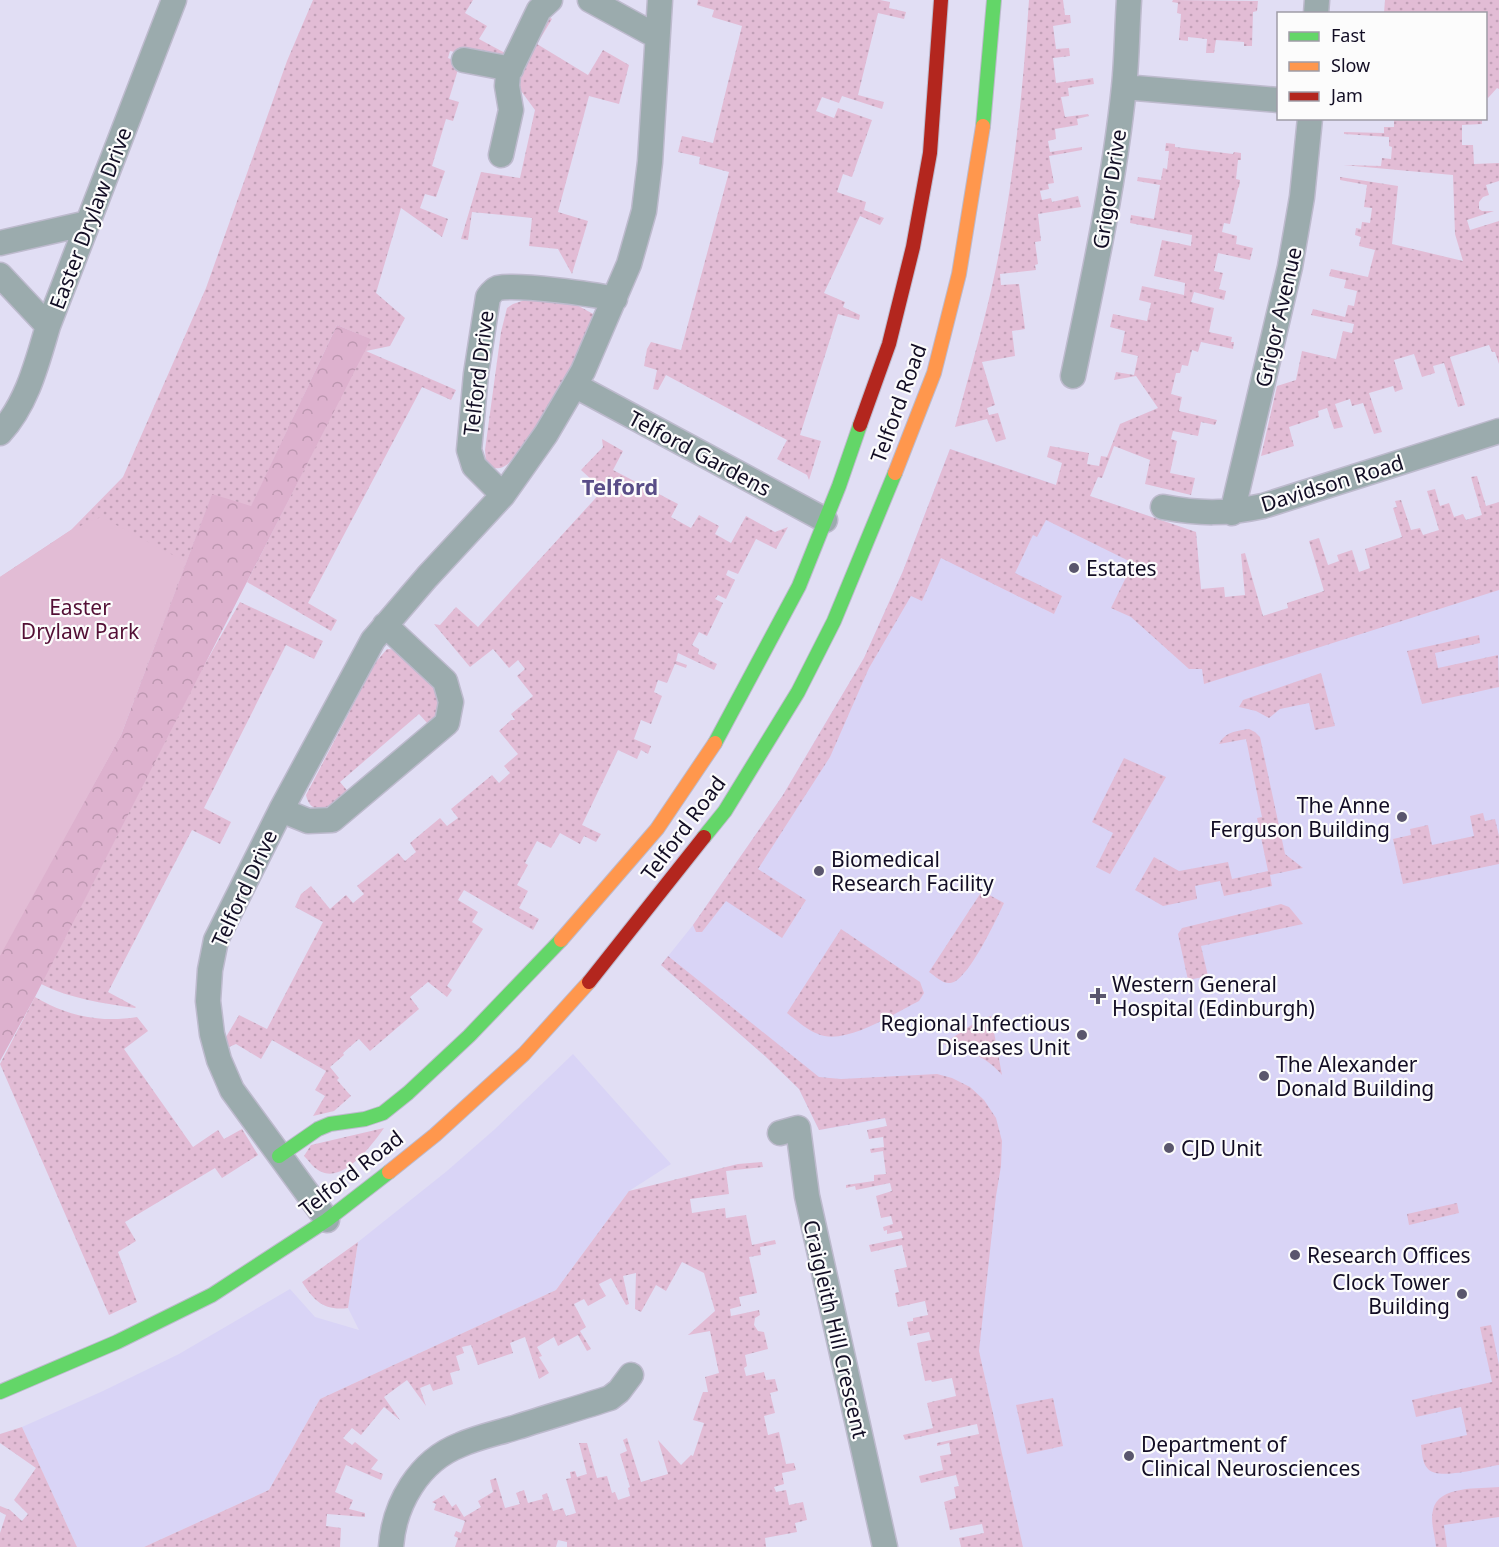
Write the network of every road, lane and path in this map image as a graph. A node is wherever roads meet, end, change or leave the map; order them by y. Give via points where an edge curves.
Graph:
1 (550, 0) edge
2 (590, 0) edge
3 (660, 0) edge
4 (941, 0) edge
5 (994, 0) edge
6 (1129, 0) edge
7 (169, 3) edge
8 (656, 36) junction
9 (464, 60) dead end
10 (511, 69) junction
11 (1124, 87) junction
12 (1277, 100) edge
13 (1310, 120) edge
14 (501, 155) dead end
15 (88, 223) junction
16 (0, 243) edge
17 (0, 275) edge
18 (615, 299) junction
19 (48, 327) junction
20 (1073, 376) dead end
21 (576, 386) junction
22 (1499, 431) edge
23 (0, 433) edge
24 (503, 495) junction
25 (1162, 507) dead end
26 (1232, 513) junction
27 (825, 520) junction
28 (385, 625) junction
29 (282, 810) junction
30 (780, 1133) dead end
31 (279, 1156) junction
32 (327, 1220) junction
33 (631, 1375) dead end
34 (0, 1392) edge
35 (391, 1547) edge
36 (885, 1547) edge

1 - 10 street via 538,10
2 - 8 street
3 - 8 street, Telford Drive
4 - 27 main road, Telford Road via 930,153 913,247 889,344
5 - 32 main road, Telford Road via 981,145 959,274 934,373 838,611 798,692 725,811 589,982 524,1054 435,1135
6 - 11 street, Grigor Drive
7 - 15 street, Easter Drylaw Drive
8 - 18 street, Telford Drive via 655,99 644,211
9 - 10 street
10 - 14 street via 507,86 511,110
11 - 12 street
11 - 20 street, Grigor Drive via 1101,244
13 - 26 street, Grigor Avenue via 1296,240
15 - 16 street
15 - 19 street, Easter Drylaw Drive
17 - 19 street
18 - 21 street, Telford Drive
18 - 24 street, Telford Drive via 500,288 488,297 469,450 474,466
19 - 23 street, Easter Drylaw Drive via 33,378
21 - 24 street, Telford Drive
21 - 27 street, Telford Gardens
22 - 26 street, Davidson Road
24 - 28 street, Telford Drive
25 - 26 street, Davidson Road
27 - 31 main road, Telford Road via 800,586 713,747 657,829 627,865 527,977 408,1093 374,1117 318,1129
28 - 29 street, Telford Drive via 362,657
28 - 29 street, Telford Drive via 444,681 451,702 447,723 332,820 308,821
29 - 31 street, Telford Drive via 216,940 208,1001 212,1034 225,1077
30 - 36 street, Craigleith Hill Crescent via 798,1128 807,1196
31 - 32 street, Telford Drive
32 - 34 main road, Telford Road via 212,1295 117,1342
33 - 35 street via 610,1398 460,1445 430,1463 401,1506

